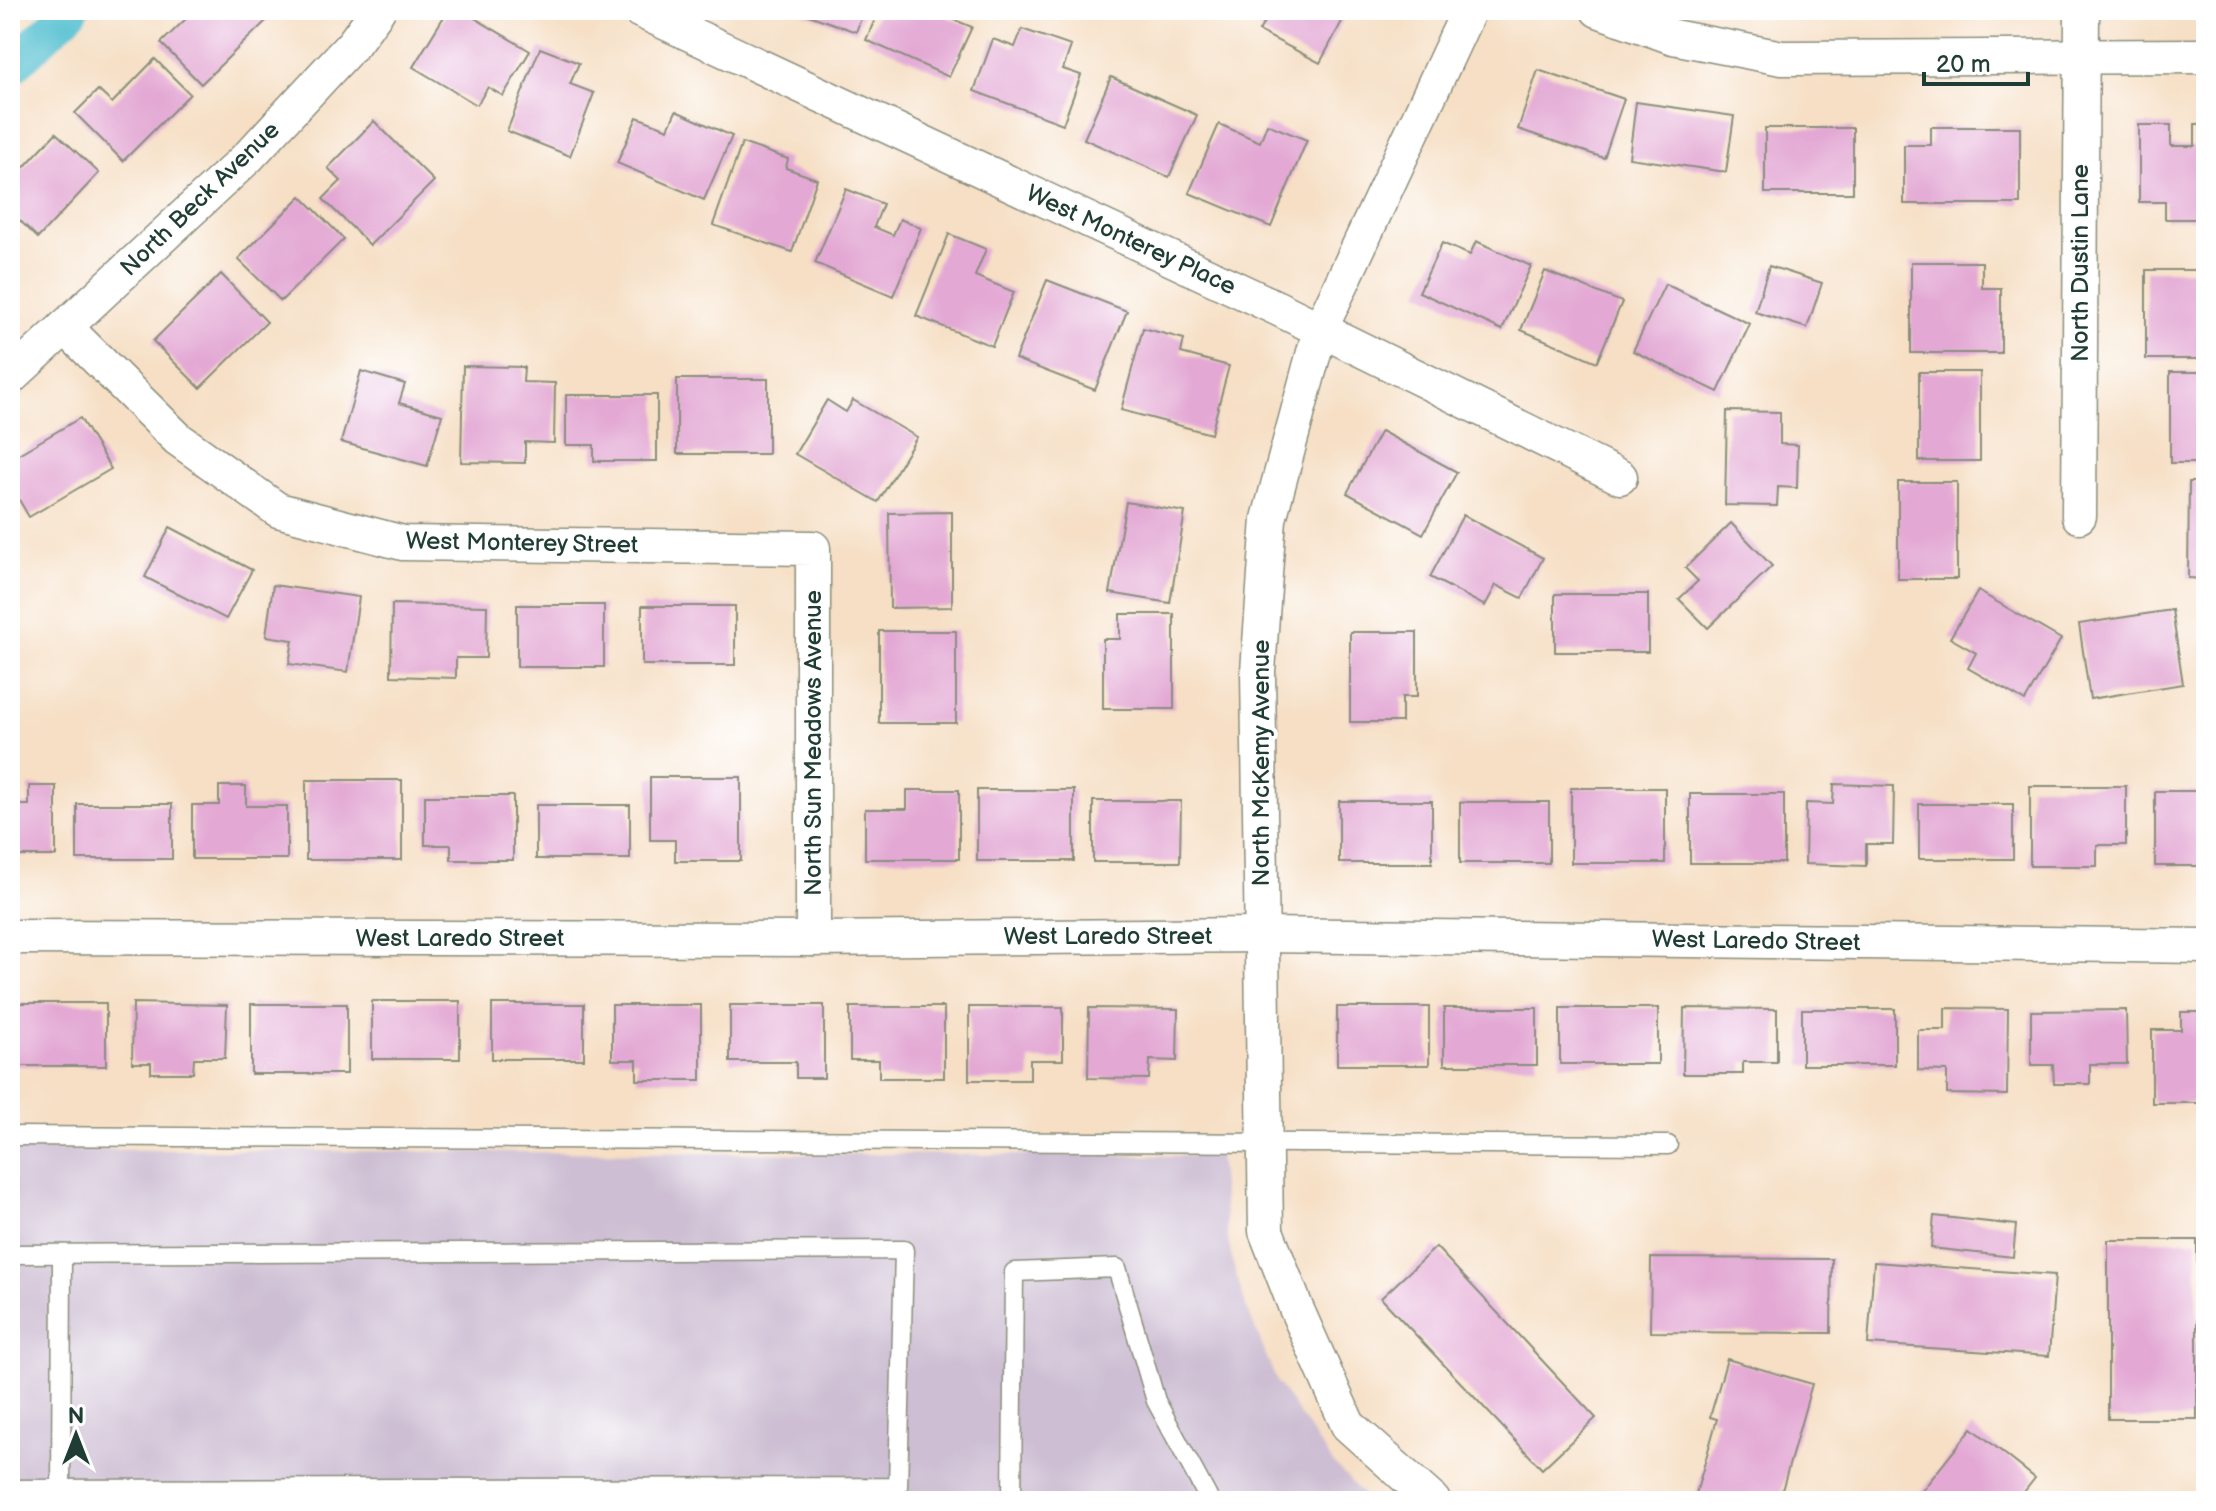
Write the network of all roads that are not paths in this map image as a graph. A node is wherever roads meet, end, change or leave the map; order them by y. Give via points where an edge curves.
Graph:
1 (378, 10) edge
2 (639, 10) edge
3 (1469, 10) edge
4 (1598, 10) edge
5 (2082, 10) edge
6 (2081, 56) junction
7 (2206, 56) edge
8 (65, 327) junction
9 (1320, 330) junction
10 (10, 378) edge
11 (1620, 477) dead end
12 (2079, 516) dead end
13 (813, 548) joint
14 (1261, 935) junction
15 (10, 937) edge
16 (813, 939) junction
17 (2206, 946) edge
18 (10, 1136) edge
19 (1264, 1145) junction
20 (1668, 1145) dead end
21 (10, 1254) edge
22 (62, 1254) junction
23 (10, 1489) edge
24 (898, 1494) edge
25 (61, 1495) edge
26 (1012, 1501) edge
27 (1210, 1501) edge
28 (1433, 1501) edge

1 - 8 street, North Beck Avenue via 249,156
2 - 9 street, West Monterey Place
3 - 9 street, North McKemy Avenue
4 - 6 street via 1673,37 1782,58
5 - 6 street, North Dustin Lane
6 - 7 street
6 - 12 street, North Dustin Lane
8 - 10 street, North Beck Avenue
8 - 13 street, West Monterey Street via 178,439 278,510 403,543
9 - 11 street, West Monterey Place
9 - 14 street, North McKemy Avenue via 1269,519 1258,671
13 - 16 street, North Sun Meadows Avenue
14 - 16 street, West Laredo Street
14 - 17 street, West Laredo Street
14 - 19 street, North McKemy Avenue
15 - 16 street, West Laredo Street
18 - 19 lane
19 - 20 lane
19 - 28 street, North McKemy Avenue via 1266,1231 1348,1425
21 - 22 lane
22 - 24 lane via 904,1250
22 - 25 lane
23 - 25 lane
24 - 25 lane
26 - 27 lane via 1014,1272 1117,1268 1156,1401

